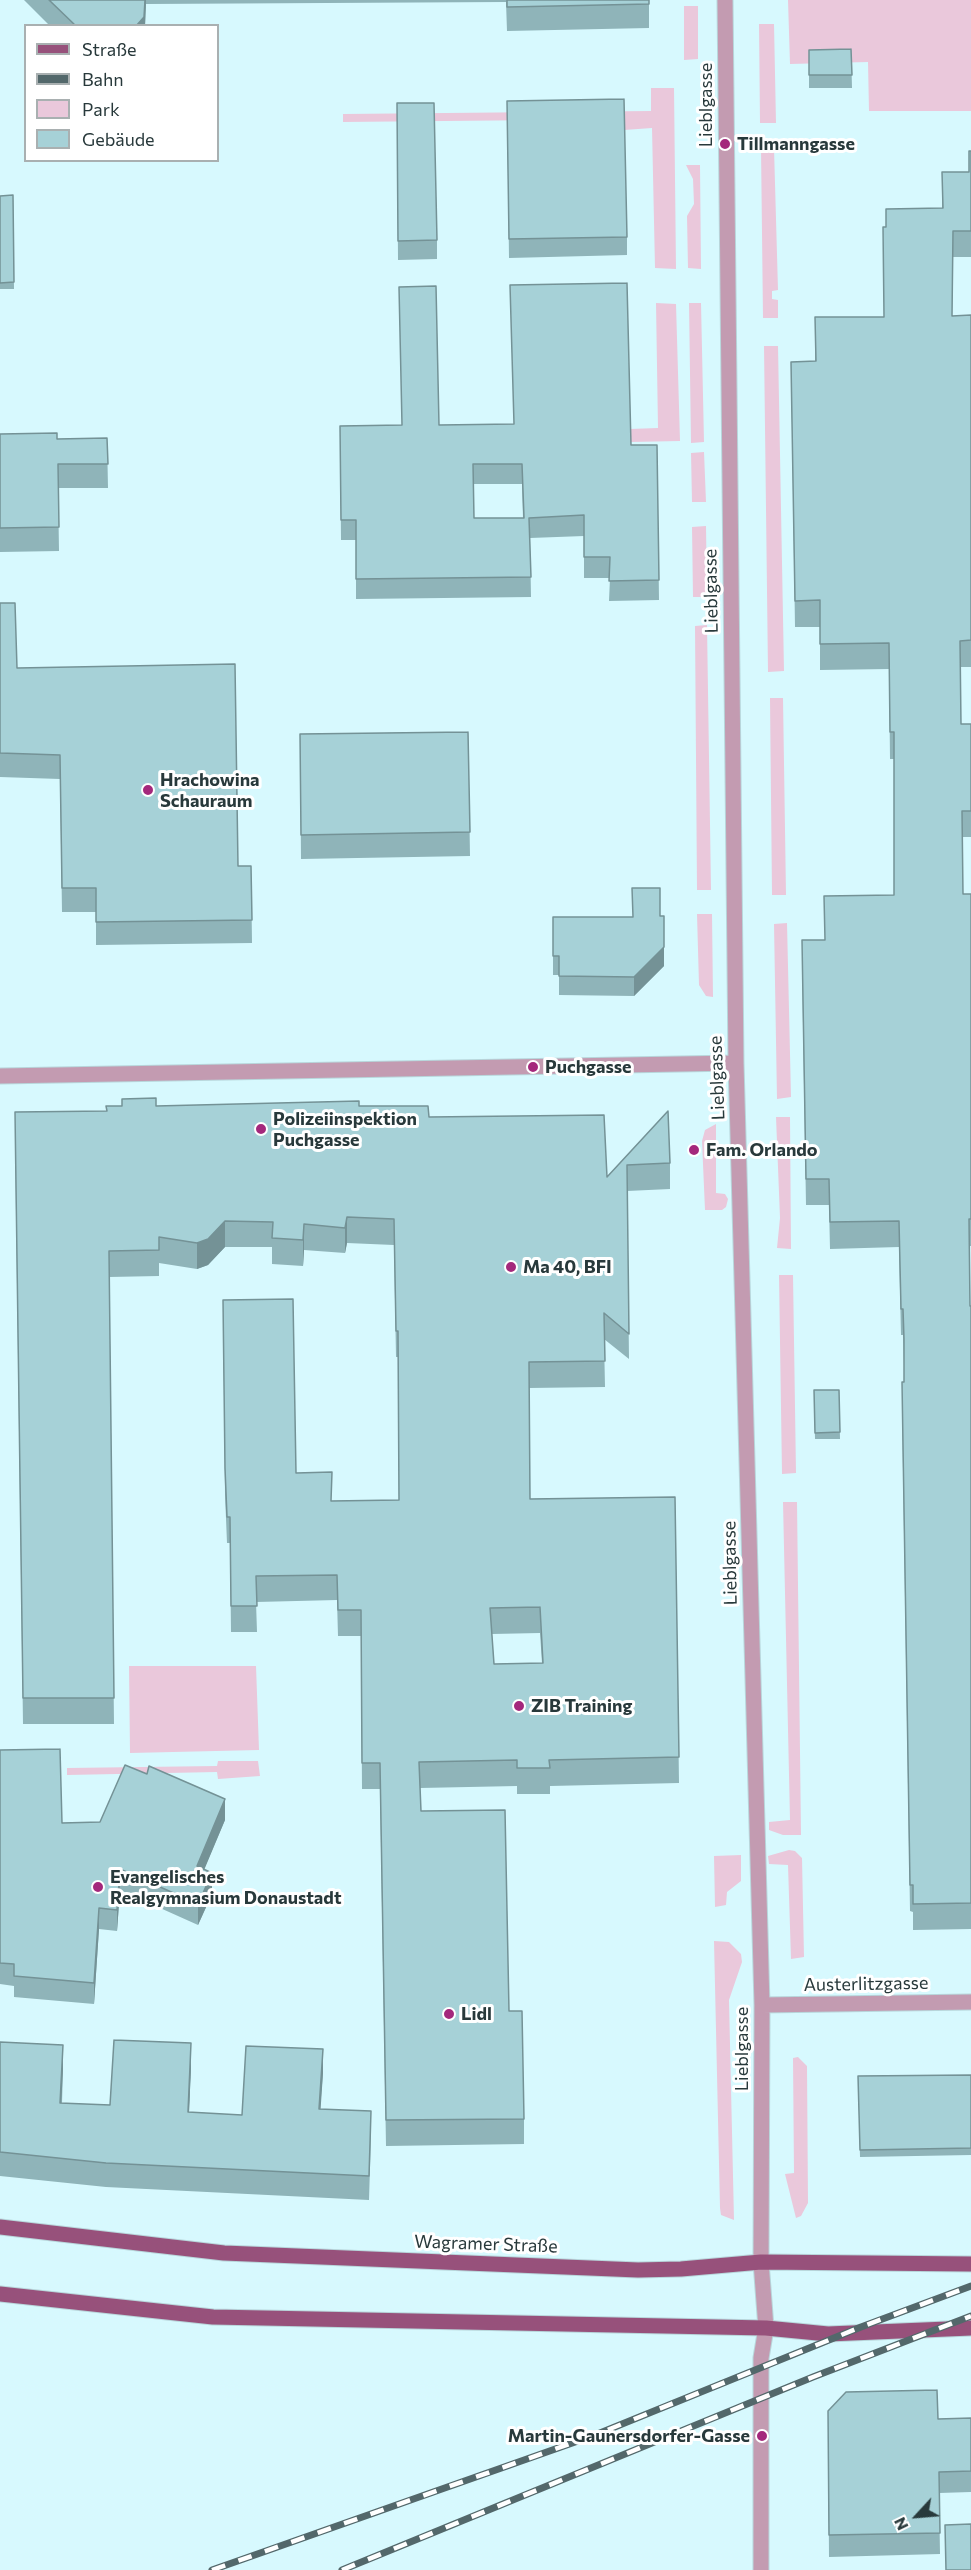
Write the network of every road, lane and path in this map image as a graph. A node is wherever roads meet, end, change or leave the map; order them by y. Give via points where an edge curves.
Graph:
1 (725, 0) edge
2 (736, 1063) junction
3 (0, 1076) edge
4 (971, 2002) edge
5 (762, 2005) junction
6 (0, 2227) edge
7 (761, 2262) junction
8 (971, 2264) edge
9 (0, 2294) edge
10 (766, 2328) junction
11 (971, 2328) edge
12 (761, 2570) edge

1 - 2 street, Lieblgasse
2 - 3 street
2 - 5 street, Lieblgasse
4 - 5 street, Austerlitzgasse
5 - 7 street, Lieblgasse
6 - 7 main road, Wagramer Straße via 224,2253 638,2270
7 - 8 main road, Wagramer Straße
7 - 10 street
9 - 10 main road via 213,2317
10 - 11 main road via 828,2334
10 - 12 street via 761,2358

